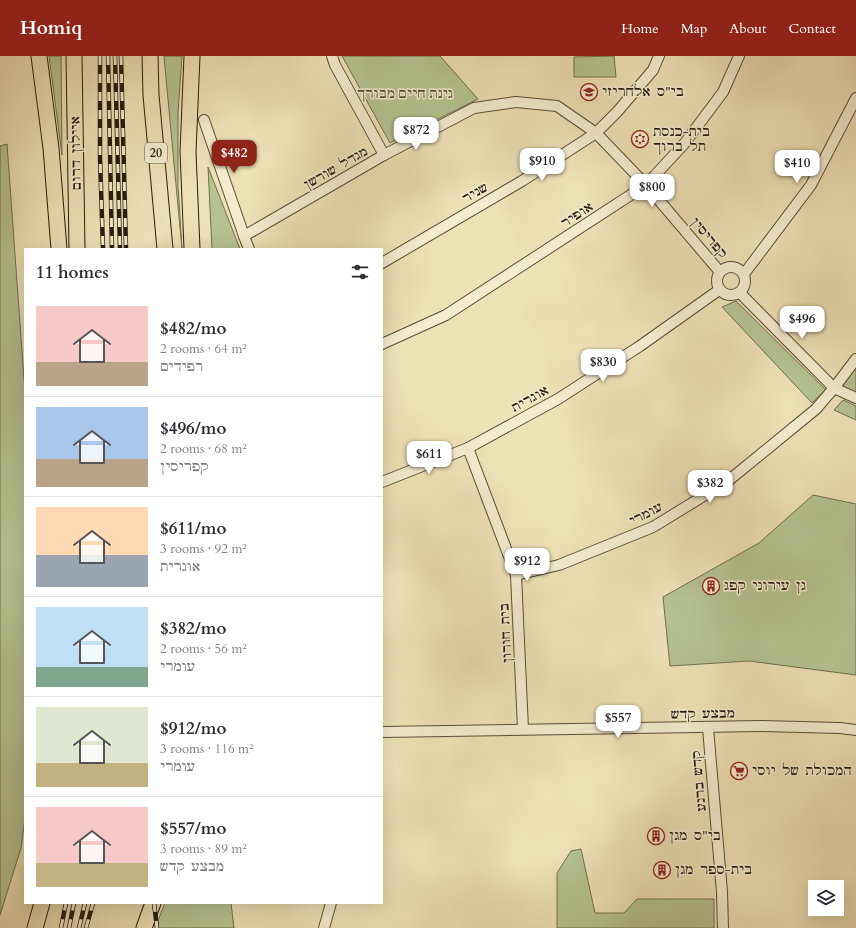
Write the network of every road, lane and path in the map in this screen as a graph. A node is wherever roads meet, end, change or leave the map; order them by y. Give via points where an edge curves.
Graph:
1 (39, 56) edge
2 (74, 56) edge
3 (150, 56) edge
4 (192, 56) edge
5 (332, 56) edge
6 (660, 56) edge
7 (739, 56) edge
8 (856, 98) edge
9 (204, 120) dead end
10 (596, 134) junction
11 (384, 155) junction
12 (646, 185) junction
13 (244, 236) junction
14 (59, 248) edge
15 (77, 248) edge
16 (165, 248) edge
17 (192, 248) edge
18 (249, 248) edge
19 (383, 262) edge
20 (720, 272) junction
21 (744, 274) junction
22 (719, 290) junction
23 (740, 293) junction
24 (383, 344) edge
25 (856, 359) edge
26 (834, 388) junction
27 (856, 398) edge
28 (468, 448) junction
29 (383, 482) edge
30 (516, 575) junction
31 (708, 728) junction
32 (523, 729) junction
33 (856, 730) edge
34 (383, 732) edge
35 (42, 904) edge
36 (153, 904) edge
37 (331, 904) edge
38 (35, 928) edge
39 (144, 928) edge
40 (324, 928) edge
41 (722, 928) edge

1 - 14 highway via 51,148
2 - 15 highway, איילון דרום
3 - 16 highway, 20 via 151,95
4 - 17 highway via 188,152
5 - 11 street
6 - 10 street, שניר via 653,70
7 - 12 street, אופיר via 724,92 684,144
8 - 21 street via 811,185
9 - 13 street
10 - 11 street, מגדל שורשן via 557,106 516,102 474,108
10 - 12 street, קפריסין
10 - 19 street, שניר via 522,181
11 - 13 street, מגדל שורשן
12 - 20 street, קפריסין
12 - 24 street, אופיר via 446,315
13 - 18 street
20 - 21 street via 732,267
20 - 22 street via 716,281
21 - 23 street via 745,286
22 - 23 street via 731,296
22 - 28 street, אוגרית via 640,346 558,399
23 - 26 street
25 - 26 street, עומרי
26 - 27 street
26 - 30 street, עומרי via 816,409 728,480 654,527 559,565
28 - 29 street, אוגרית
28 - 30 street, בית חורון
30 - 32 street, בית חורון
31 - 32 street, מבצע קדש
31 - 33 street, מבצע קדש via 777,726
31 - 41 street, קדש ברנע via 722,892
32 - 34 street, מבצע קדש
35 - 38 highway
36 - 39 highway
37 - 40 street

